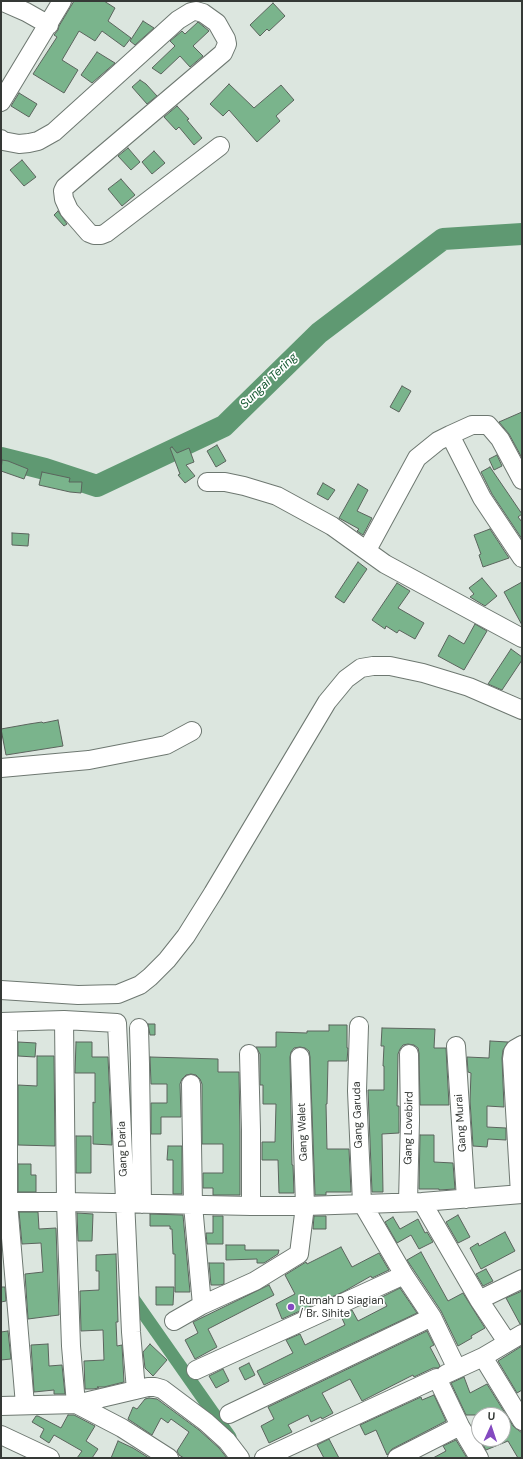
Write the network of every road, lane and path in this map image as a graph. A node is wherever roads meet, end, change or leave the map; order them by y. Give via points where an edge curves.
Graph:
1 (1, 1) edge
2 (62, 1) edge
3 (49, 25) junction
4 (1, 102) edge
5 (1, 139) edge
6 (220, 146) dead end
7 (450, 435) junction
8 (522, 480) edge
9 (207, 482) dead end
10 (367, 550) junction
11 (522, 558) edge
12 (522, 638) edge
13 (522, 710) edge
14 (192, 731) dead end
15 (1, 768) edge
16 (1, 990) edge
17 (64, 1020) junction
18 (4, 1022) edge
19 (359, 1026) dead end
20 (138, 1028) dead end
21 (522, 1045) edge
22 (456, 1046) dead end
23 (249, 1054) dead end
24 (409, 1054) dead end
25 (300, 1057) dead end
26 (191, 1084) dead end
27 (521, 1194) edge
28 (466, 1199) junction
29 (5, 1202) edge
30 (66, 1202) junction
31 (415, 1202) junction
32 (362, 1203) junction
33 (133, 1204) junction
34 (193, 1205) junction
35 (251, 1206) junction
36 (305, 1206) junction
37 (404, 1274) junction
38 (522, 1279) edge
39 (479, 1300) junction
40 (202, 1305) junction
41 (432, 1318) junction
42 (174, 1321) dead end
43 (515, 1338) edge
44 (483, 1357) junction
45 (456, 1369) junction
46 (196, 1370) dead end
47 (437, 1378) junction
48 (136, 1390) junction
49 (516, 1401) edge
50 (25, 1404) junction
51 (76, 1404) junction
52 (1, 1406) edge
53 (229, 1414) dead end
54 (522, 1421) edge
55 (460, 1426) junction
56 (1, 1435) edge
57 (50, 1458) edge
58 (169, 1458) edge
59 (240, 1458) edge
60 (264, 1458) edge
61 (397, 1458) edge
62 (479, 1458) edge

1 - 3 street
2 - 3 street
3 - 4 street
5 - 6 street via 19,144 29,143 54,132 178,20 196,11 217,23 226,39 227,44 223,53 65,187 64,199 69,210 89,233 101,235
7 - 8 street via 472,425 488,425 500,439
7 - 10 street via 417,458
7 - 11 street via 482,498
9 - 10 street via 231,483 277,496 332,526
10 - 12 street via 384,564
13 - 16 street via 469,687 423,673 390,666 361,668 346,679 327,702 186,936 150,977 140,985 118,994 78,995
14 - 15 street via 166,745 90,760
17 - 18 street, Gang Daria
17 - 30 street
17 - 33 street, Gang Daria via 117,1024
18 - 29 street
19 - 32 street, Gang Garuda via 357,1091
20 - 33 street via 140,1064
21 - 27 street via 515,1049 512,1059
22 - 28 street, Gang Murai
23 - 35 street
24 - 31 street, Gang Lovebird
25 - 36 street, Gang Walet
26 - 34 street
27 - 28 street
28 - 31 street
29 - 30 street
29 - 50 street
30 - 33 street
30 - 51 street via 71,1346
31 - 32 street
31 - 39 street
32 - 36 street
32 - 37 street
33 - 34 street
33 - 48 street, Gang Daria via 130,1332
34 - 35 street
34 - 40 street
35 - 36 street
36 - 40 street, Gang Walet via 299,1254 255,1281
37 - 41 street
37 - 46 street
38 - 39 street
39 - 43 street
40 - 42 street
41 - 45 street
41 - 53 street
43 - 44 street
44 - 45 street
44 - 49 street
45 - 47 street
47 - 55 street
47 - 60 street
48 - 51 street
48 - 59 street via 148,1387 162,1389 206,1422 227,1441
49 - 54 street
50 - 51 street
50 - 52 street
51 - 58 street via 122,1428
55 - 61 street
55 - 62 street
56 - 57 street

